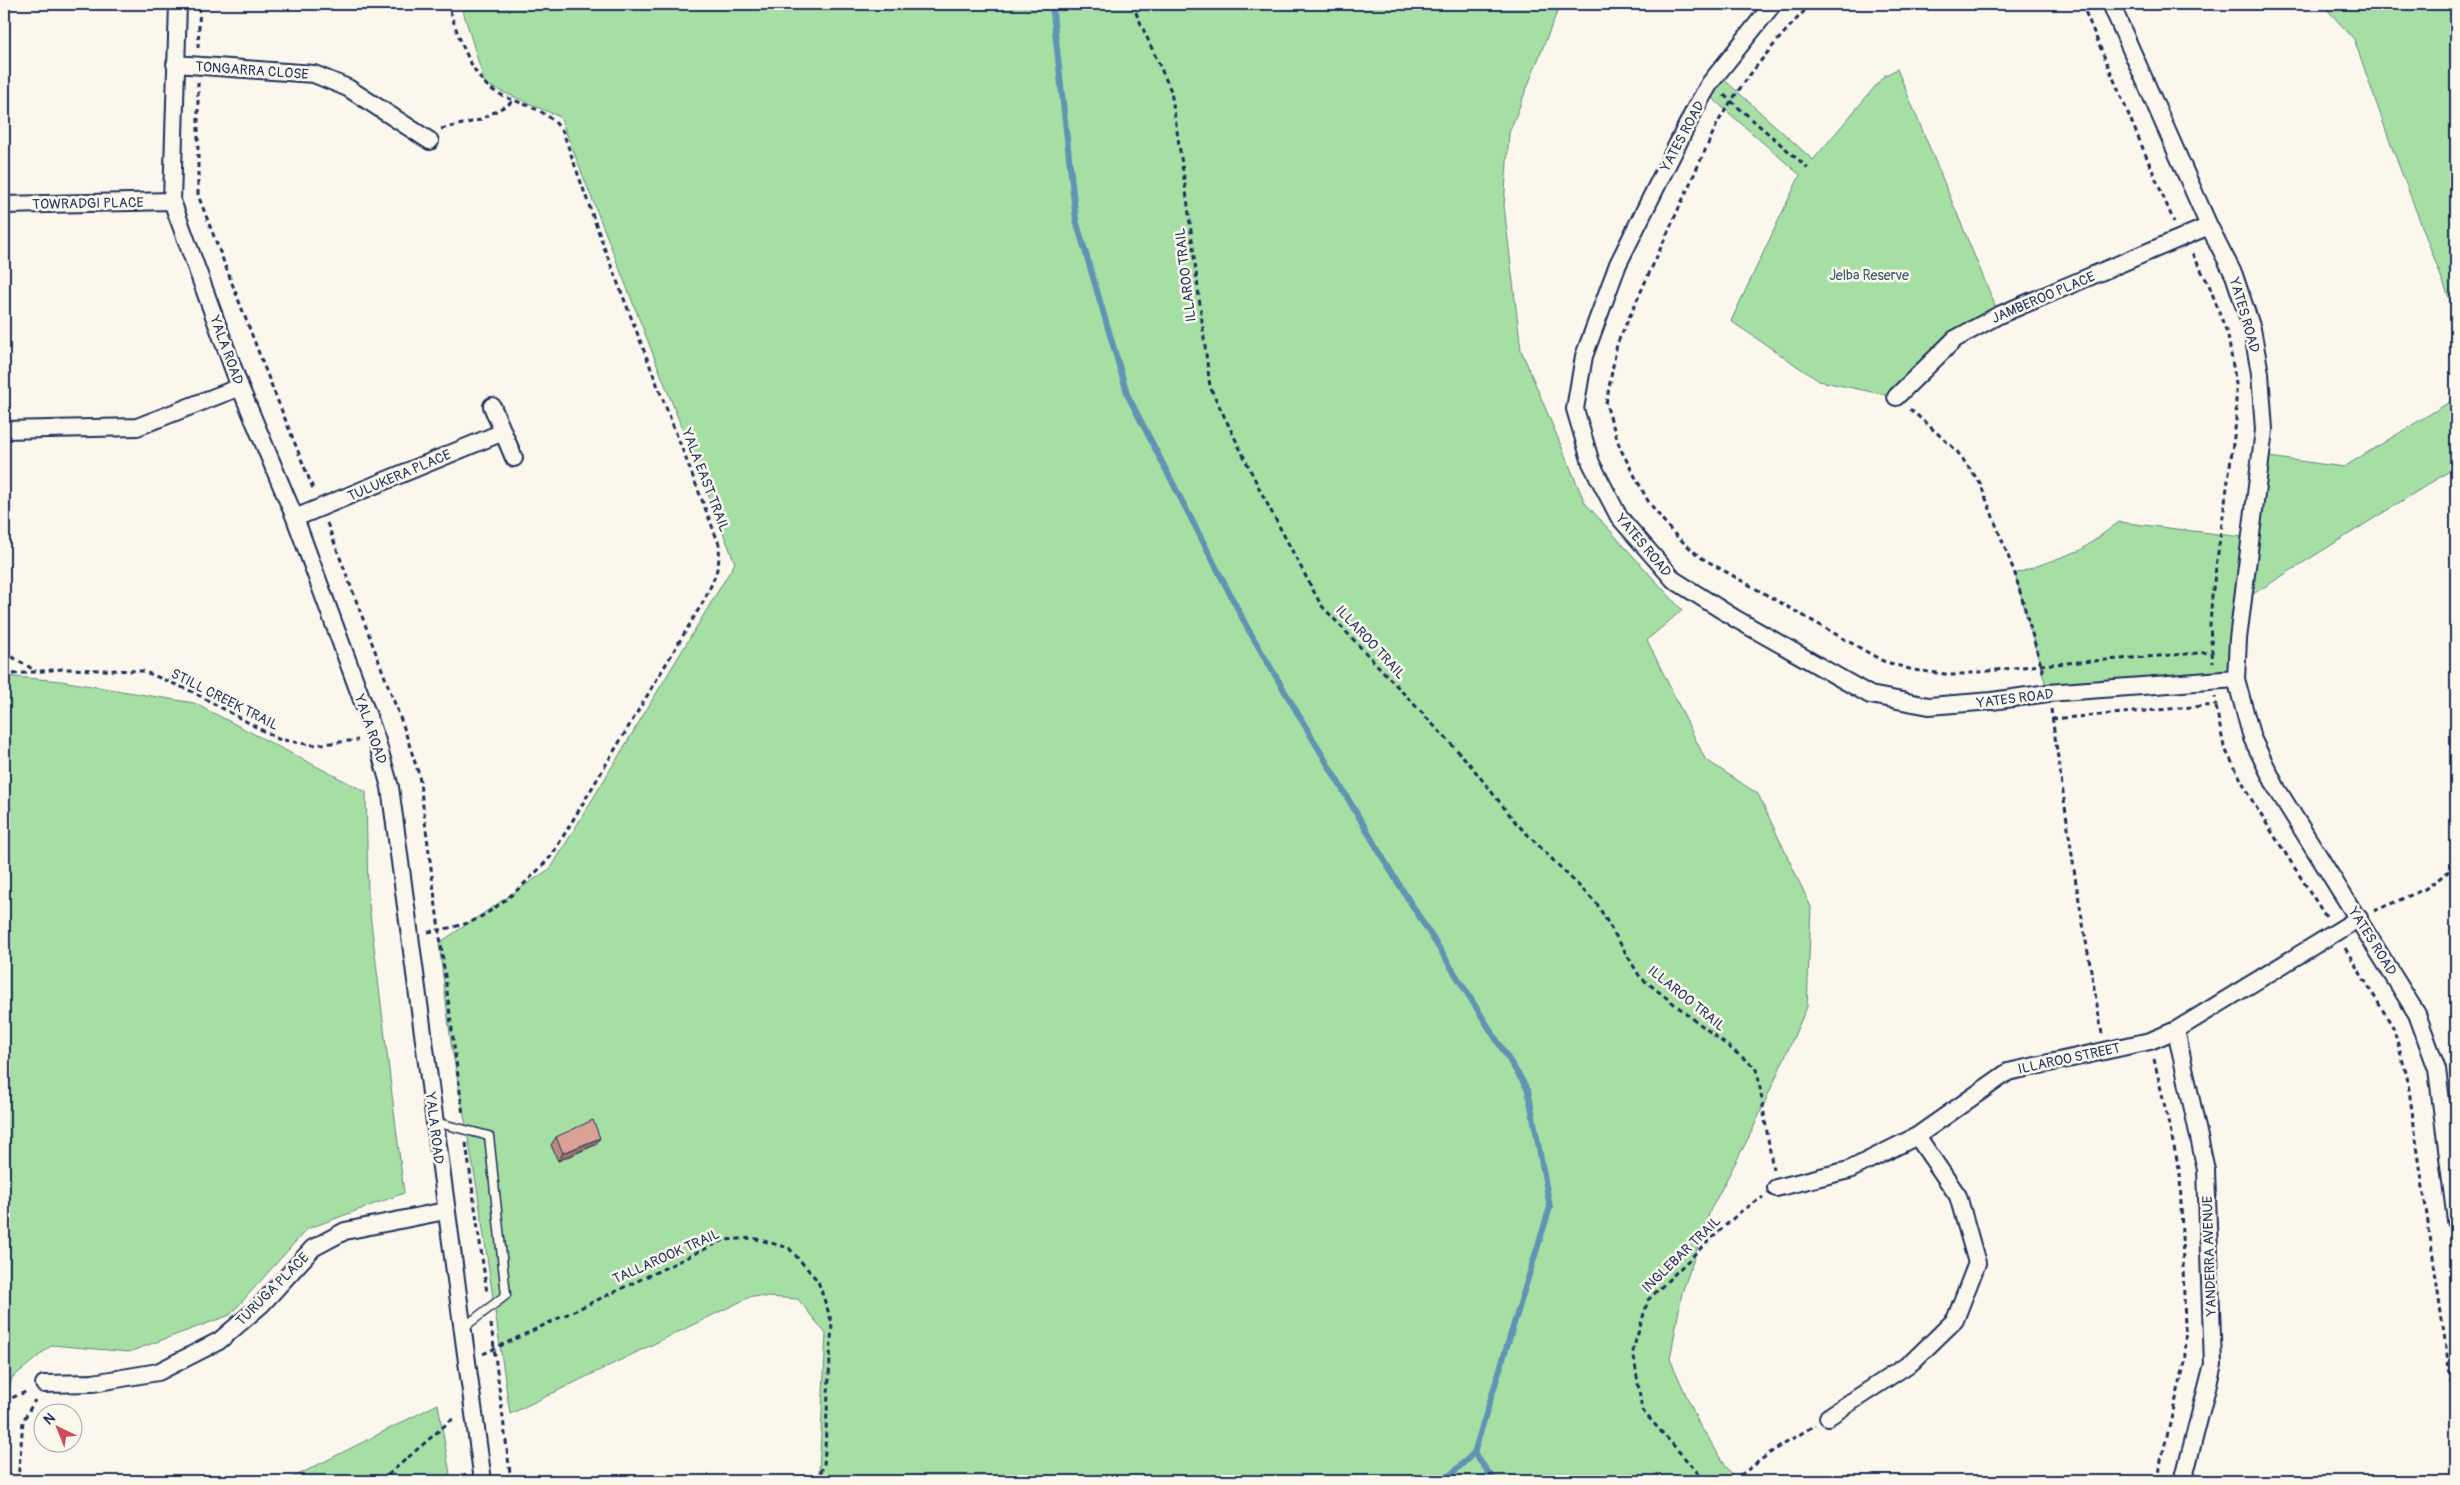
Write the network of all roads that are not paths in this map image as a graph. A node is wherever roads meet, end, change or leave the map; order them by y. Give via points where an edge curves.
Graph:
1 (178, 4) edge
2 (1773, 4) edge
3 (2111, 4) edge
4 (175, 64) junction
5 (426, 139) road end
6 (172, 201) junction
7 (4, 206) edge
8 (2210, 226) junction
9 (240, 387) junction
10 (1896, 397) road end
11 (492, 406) dead end
12 (503, 432) junction
13 (6, 433) edge
14 (514, 458) dead end
15 (295, 518) junction
16 (2236, 679) junction
17 (2359, 918) junction
18 (2176, 1030) junction
19 (434, 1122) junction
20 (1917, 1136) junction
21 (1776, 1188) road end
22 (445, 1211) junction
23 (2456, 1221) edge
24 (463, 1328) junction
25 (44, 1384) road end
26 (1828, 1417) road end
27 (483, 1481) edge
28 (2183, 1481) edge

1 - 4 street, YALA ROAD
2 - 16 street, YATES ROAD via 1710,84 1695,109 1618,264 1584,356 1575,409 1591,463 1619,517 1674,580 1870,695 1929,706 1992,702 2048,693
3 - 8 street, YATES ROAD
4 - 5 street, TONGARRA CLOSE via 314,74 348,88
4 - 6 street, YALA ROAD
6 - 7 street, TOWRADGI PLACE
6 - 9 street, YALA ROAD
8 - 10 street, JAMBEROO PLACE via 1999,315 1955,339
8 - 16 street, YATES ROAD via 2234,275 2252,329 2260,373 2264,430 2238,638
9 - 13 street via 136,427
9 - 15 street, YALA ROAD
11 - 12 street
12 - 14 street
12 - 15 street, TULUKERA PLACE
15 - 19 street, YALA ROAD via 376,738 390,787
16 - 17 street, YATES ROAD via 2252,738 2277,789
17 - 18 street, ILLAROO STREET
17 - 23 street, YATES ROAD via 2417,1014 2437,1069
18 - 20 street, ILLAROO STREET via 2150,1041 2008,1072
18 - 28 street, YANDERRA AVENUE via 2206,1170 2213,1364
19 - 22 street, YALA ROAD
19 - 24 lane via 489,1136 506,1294
20 - 21 street, ILLAROO STREET via 1849,1170
20 - 26 street via 1958,1196 1977,1263 1955,1320 1912,1362
22 - 24 street, YALA ROAD
22 - 25 street, TURUGA PLACE via 345,1231 312,1248 260,1305 218,1340 158,1372 92,1383
24 - 27 street, YALA ROAD

